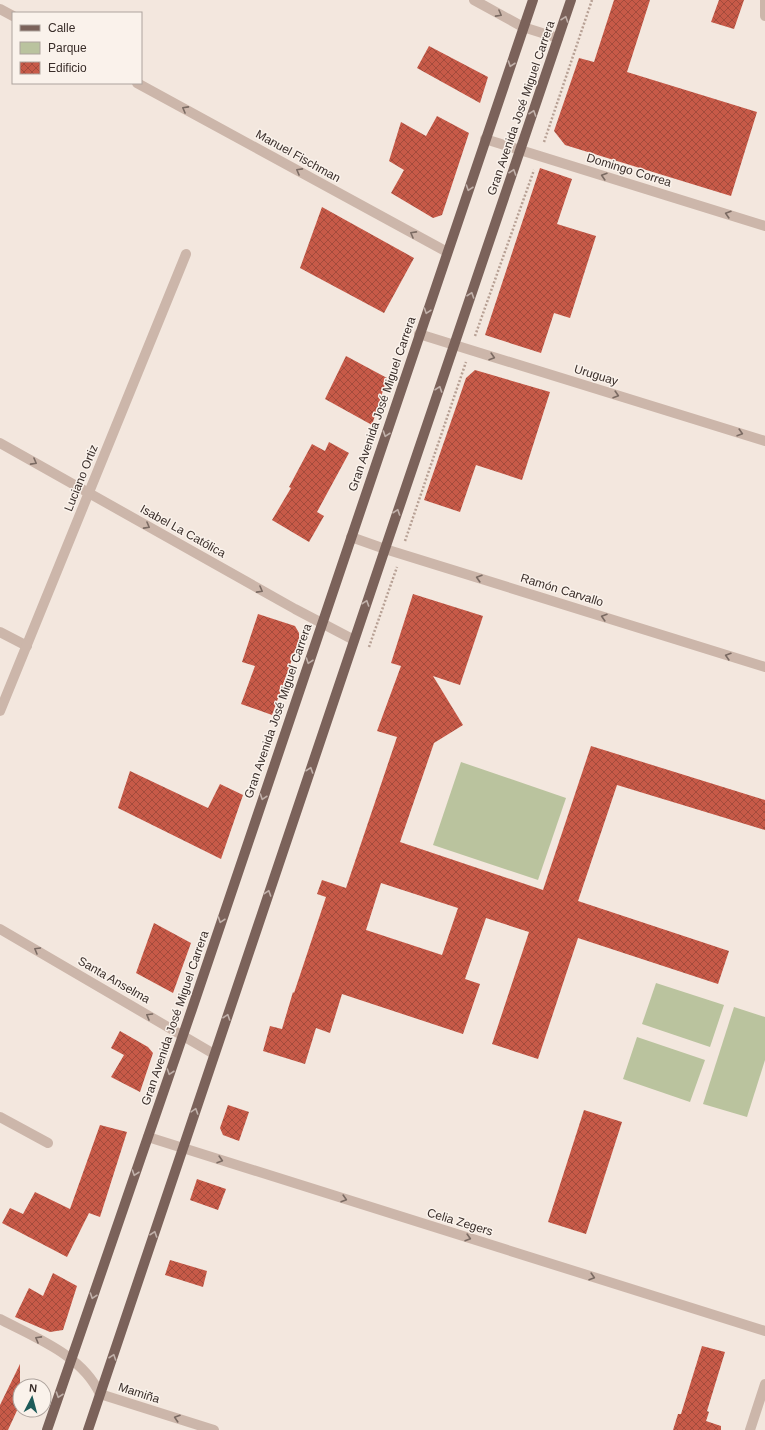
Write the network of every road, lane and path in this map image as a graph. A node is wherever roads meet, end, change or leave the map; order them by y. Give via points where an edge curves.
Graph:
1 (474, 0) edge
2 (533, 0) edge
3 (571, 0) edge
4 (592, 0) edge
5 (765, 0) edge
6 (0, 9) edge
7 (12, 15) edge
8 (765, 16) edge
9 (523, 28) junction
10 (558, 38) junction
11 (138, 84) edge
12 (486, 139) junction
13 (520, 150) junction
14 (539, 156) junction
15 (765, 226) edge
16 (447, 252) junction
17 (186, 254) dead end
18 (419, 334) junction
19 (454, 345) junction
20 (470, 350) junction
21 (765, 441) edge
22 (0, 443) edge
23 (89, 493) junction
24 (351, 537) junction
25 (385, 549) junction
26 (401, 554) junction
27 (321, 624) junction
28 (0, 632) edge
29 (354, 640) junction
30 (27, 646) junction
31 (368, 652) dead end
32 (765, 667) edge
33 (0, 711) edge
34 (0, 929) edge
35 (183, 1036) junction
36 (214, 1054) junction
37 (0, 1117) edge
38 (148, 1136) junction
39 (48, 1143) dead end
40 (183, 1148) junction
41 (0, 1319) edge
42 (765, 1331) edge
43 (71, 1360) junction
44 (765, 1384) edge
45 (100, 1394) junction
46 (47, 1430) edge
47 (88, 1430) edge
48 (214, 1430) edge
49 (750, 1430) edge

1 -> 9 street
2 - 9 main road, Gran Avenida José Miguel Carrera
10 -> 3 main road, Gran Avenida José Miguel Carrera
4 - 14 path
5 - 8 street
6 - 7 street
9 - 10 street
9 -> 12 main road, Gran Avenida José Miguel Carrera
13 -> 10 main road, Gran Avenida José Miguel Carrera
16 -> 11 street, Manuel Fischman
12 - 13 street, Domingo Correa
12 -> 16 main road, Gran Avenida José Miguel Carrera
13 - 14 street, Domingo Correa
19 -> 13 main road, Gran Avenida José Miguel Carrera
15 -> 14 street, Domingo Correa
14 - 20 path
16 -> 18 main road, Gran Avenida José Miguel Carrera
17 - 23 street, Luciano Ortiz
18 - 19 street, Uruguay
18 -> 24 main road, Gran Avenida José Miguel Carrera
19 - 20 street, Uruguay
25 -> 19 main road, Gran Avenida José Miguel Carrera
20 -> 21 street, Uruguay
20 - 26 path
22 -> 23 street, Isabel La Católica
23 -> 27 street, Isabel La Católica
23 - 30 street, Luciano Ortiz
24 - 25 street, Ramón Carvallo
24 - 27 main road, Gran Avenida José Miguel Carrera
25 - 26 street, Ramón Carvallo
29 -> 25 main road, Gran Avenida José Miguel Carrera
26 - 31 path
32 -> 26 street, Ramón Carvallo
27 - 29 street, Isabel La Católica
27 -> 35 main road, Gran Avenida José Miguel Carrera
28 - 30 street
36 -> 29 main road, Gran Avenida José Miguel Carrera
30 - 33 street, Luciano Ortiz
35 -> 34 street, Santa Anselma
35 - 36 street, Santa Anselma
35 -> 38 main road, Gran Avenida José Miguel Carrera
40 -> 36 main road, Gran Avenida José Miguel Carrera
37 - 39 street
38 - 40 street, Celia Zegers
38 -> 43 main road, Gran Avenida José Miguel Carrera
40 -> 42 street, Celia Zegers
45 -> 40 main road, Gran Avenida José Miguel Carrera
43 -> 41 street
43 - 45 street, Mamiña via 89,1376
43 -> 46 main road, Gran Avenida José Miguel Carrera
44 - 49 street
45 - 47 main road, Gran Avenida José Miguel Carrera
48 -> 45 street, Mamiña

